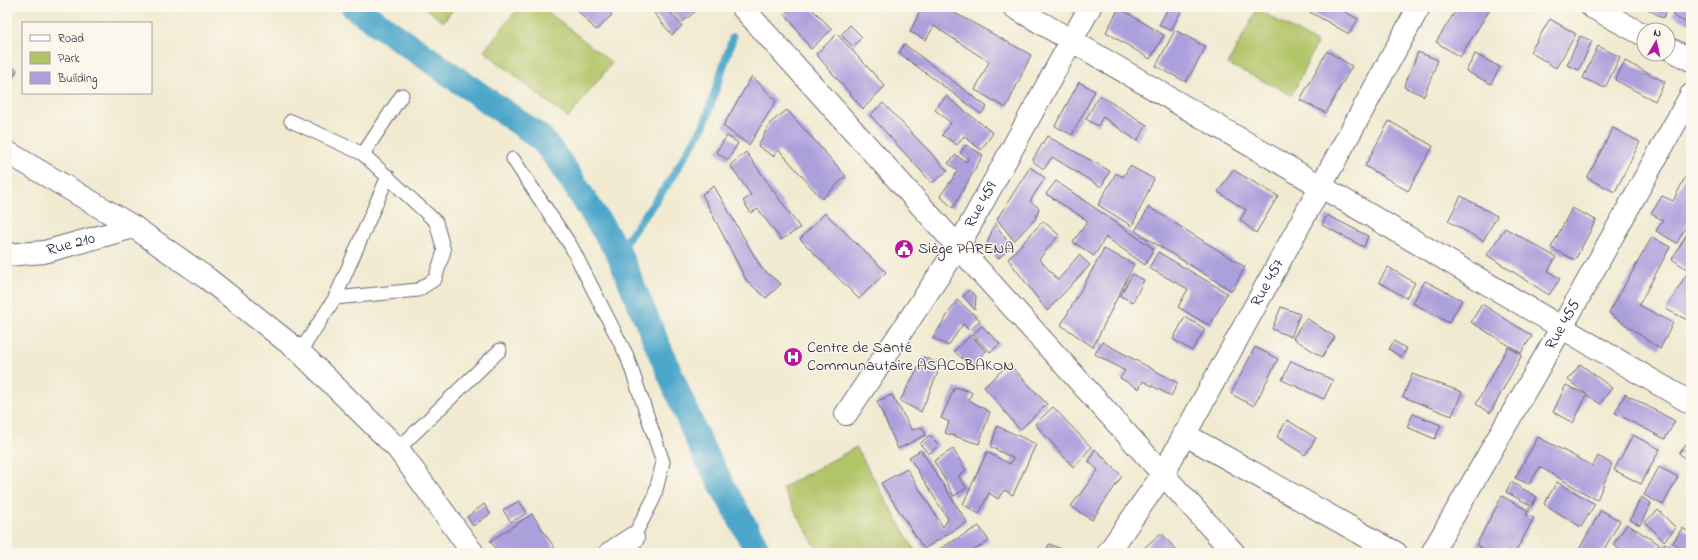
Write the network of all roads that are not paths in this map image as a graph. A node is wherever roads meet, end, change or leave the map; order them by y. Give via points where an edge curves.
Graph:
1 (742, 7) edge
2 (1014, 7) edge
3 (1090, 7) edge
4 (1419, 7) edge
5 (1592, 7) edge
6 (1636, 31) edge
7 (1072, 41) junction
8 (1676, 52) edge
9 (1691, 60) edge
10 (402, 95) dead end
11 (1691, 95) edge
12 (291, 121) dead end
13 (7, 152) edge
14 (363, 154) junction
15 (513, 159) dead end
16 (388, 176) junction
17 (1320, 186) junction
18 (134, 227) junction
19 (958, 247) junction
20 (7, 255) edge
21 (335, 298) junction
22 (1562, 327) junction
23 (500, 350) dead end
24 (300, 352) junction
25 (1691, 403) edge
26 (846, 414) dead end
27 (1184, 434) junction
28 (398, 449) junction
29 (1163, 474) junction
30 (633, 538) joint
31 (473, 553) edge
32 (610, 553) edge
33 (1108, 553) edge
34 (1234, 553) edge
35 (1396, 553) edge
36 (1432, 553) edge

1 - 19 street
2 - 7 street
3 - 7 street, Rue 459
4 - 17 street, Rue 457
5 - 6 street
7 - 17 street
7 - 19 street, Rue 459
8 - 9 street
10 - 14 lane
11 - 22 street, Rue 455
12 - 14 lane
13 - 18 street
14 - 16 lane
15 - 30 lane via 571,246 627,356 663,462 654,498
16 - 21 lane
16 - 21 lane via 436,222 444,251 434,279 418,290
17 - 22 street
17 - 27 street, Rue 457
18 - 20 street, Rue 210 via 44,252
18 - 24 street via 208,279
19 - 26 street, Rue 459
19 - 29 street
21 - 24 lane
22 - 25 street
22 - 36 street, Rue 455
23 - 28 lane
24 - 28 street
27 - 29 street, Rue 457
27 - 35 street
28 - 31 street
29 - 33 street, Rue 457
29 - 34 street
30 - 32 street

